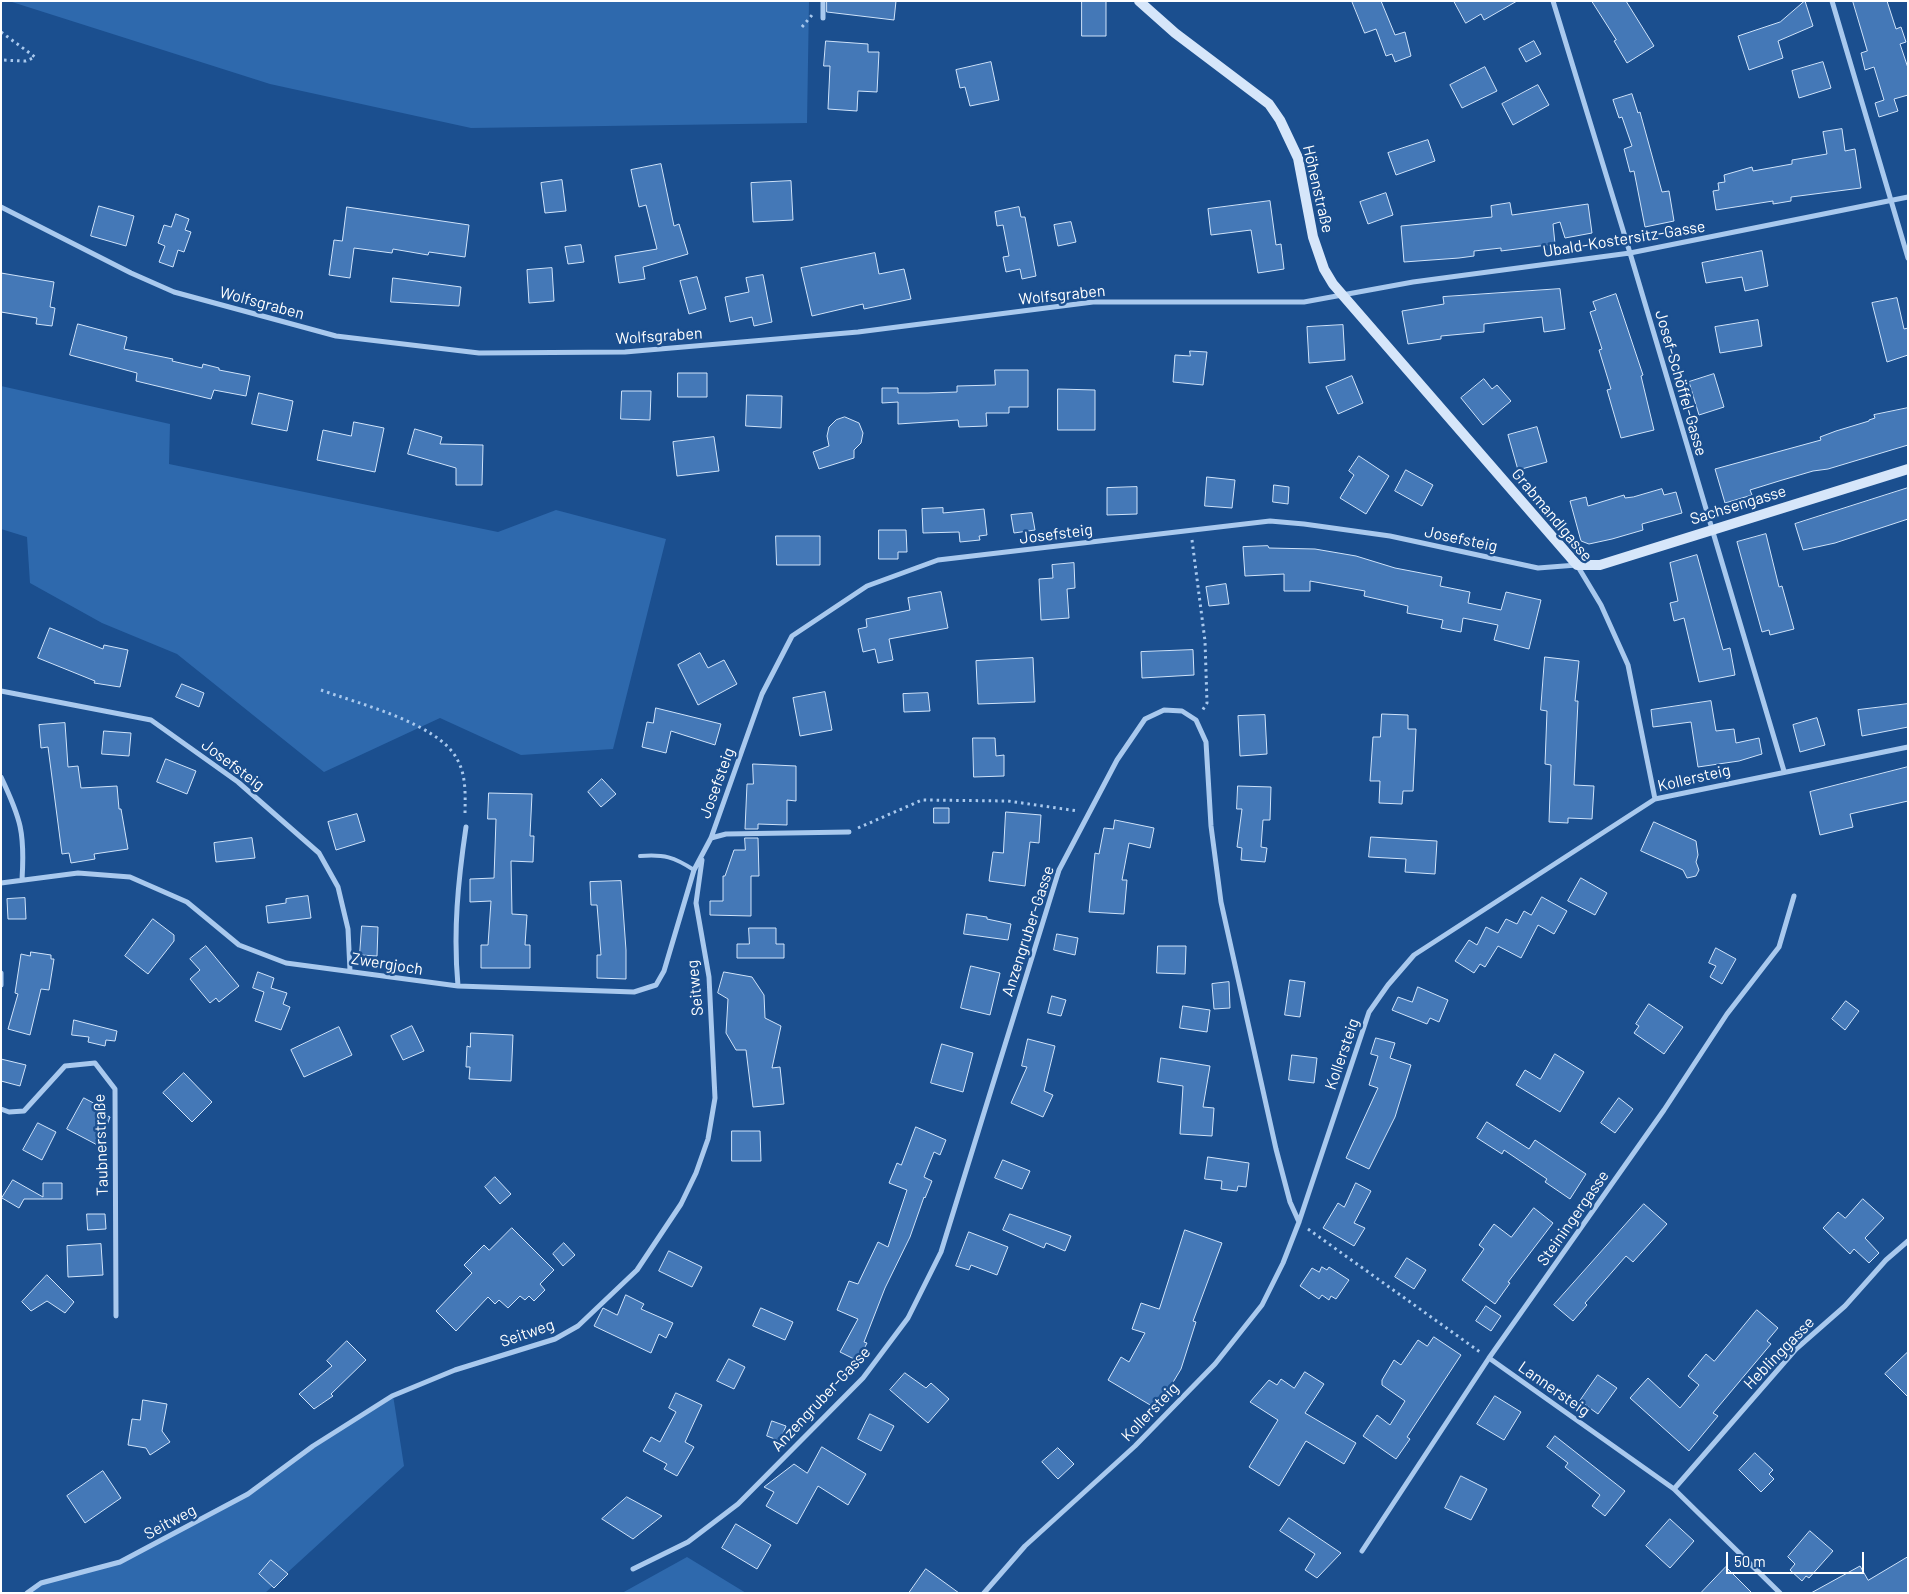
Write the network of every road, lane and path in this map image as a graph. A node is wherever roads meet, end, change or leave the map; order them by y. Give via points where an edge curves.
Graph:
1 (823, 1) edge
2 (1139, 1) edge
3 (1553, 1) edge
4 (1832, 1) edge
5 (823, 18) dead end
6 (1, 32) edge
7 (1, 60) edge
8 (1908, 197) edge
9 (1890, 202) junction
10 (1, 207) edge
11 (1630, 253) junction
12 (1908, 258) edge
13 (1342, 296) junction
14 (1908, 469) edge
15 (1711, 529) junction
16 (1193, 548) dead end
17 (1577, 566) junction
18 (321, 690) dead end
19 (1, 691) edge
20 (1196, 720) junction
21 (1908, 748) edge
22 (1784, 771) junction
23 (1, 777) edge
24 (1655, 799) junction
25 (1089, 812) junction
26 (466, 827) joint
27 (848, 832) joint
28 (711, 838) junction
29 (640, 856) dead end
30 (703, 857) junction
31 (694, 870) junction
32 (22, 880) junction
33 (1, 883) edge
34 (1794, 896) dead end
35 (350, 971) junction
36 (1, 973) edge
37 (1, 984) edge
38 (458, 986) junction
39 (1, 1109) edge
40 (1299, 1222) junction
41 (1908, 1241) edge
42 (116, 1316) dead end
43 (1489, 1358) junction
44 (1674, 1489) junction
45 (1362, 1551) dead end
46 (633, 1569) dead end
47 (27, 1593) edge
48 (984, 1593) edge
49 (1780, 1593) edge

1 - 5 street
2 - 13 street, Höhenstraße via 1175,33 1269,104 1298,158 1318,253 1324,269
3 - 11 street, Josef-Schöffel-Gasse
4 - 9 street
6 - 7 path via 35,57 26,61
8 - 9 street, Ubald-Kostersitz-Gasse
9 - 11 street, Ubald-Kostersitz-Gasse
9 - 12 street
10 - 13 street, Wolfsgraben via 174,292 336,336 479,353 625,352 858,332 1093,302 1304,302
11 - 13 street, Ubald-Kostersitz-Gasse via 1412,282
11 - 15 street, Josef-Schöffel-Gasse
13 - 17 street, Grabmandlgasse
14 - 15 street, Sachsengasse
15 - 17 street, Sachsengasse via 1600,565
15 - 22 street, Josef-Schöffel-Gasse
16 - 20 path via 1206,640 1208,703
17 - 24 street, Grabmandlgasse via 1601,605 1628,665
17 - 28 street, Josefsteig via 1538,568 1390,536 1270,522 938,560 867,586 792,636 762,694
18 - 26 path via 413,723 439,738 458,759 465,786
19 - 35 street, Josefsteig via 151,720 238,782 320,853 340,895 348,929
20 - 25 street, Anzengruber-Gasse via 1182,711 1164,710 1145,719 1117,760
20 - 40 street via 1206,742 1211,826 1221,902 1276,1149 1290,1202
21 - 22 street, Kollersteig
22 - 24 street, Kollersteig
23 - 32 street via 19,815 24,844
24 - 40 street, Kollersteig via 1414,956 1388,985 1369,1012
25 - 27 path via 1008,801 922,800
25 - 46 street, Anzengruber-Gasse via 1059,870 941,1252 908,1318 863,1378 738,1504 688,1542
26 - 38 street via 457,888 454,946
27 - 28 street via 726,834
28 - 30 street, Josefsteig
29 - 31 lane via 662,854
30 - 31 street, Zwergjoch
30 - 47 street, Seitweg via 696,903 709,977 715,1098 708,1139 696,1173 681,1204 637,1270 578,1326 554,1339 455,1370 392,1396 313,1446 239,1499 120,1562 41,1583
31 - 38 street, Zwergjoch via 664,971 656,985 634,992 607,993
32 - 33 street, Zwergjoch
32 - 35 street, Zwergjoch via 78,873 130,877 187,902 239,945 286,963
34 - 43 street, Steiningergasse via 1779,947 1727,1014 1664,1110
35 - 38 street, Zwergjoch
36 - 37 street
39 - 42 street, Taubnerstraße via 24,1111 65,1066 95,1062 115,1089
40 - 43 path
40 - 48 street, Kollersteig via 1262,1305 1215,1364 1135,1446 1026,1546
41 - 44 street, Heblinggasse via 1796,1349
43 - 44 street, Lannersteig
43 - 45 street, Steiningergasse
44 - 49 street, Lannersteig

